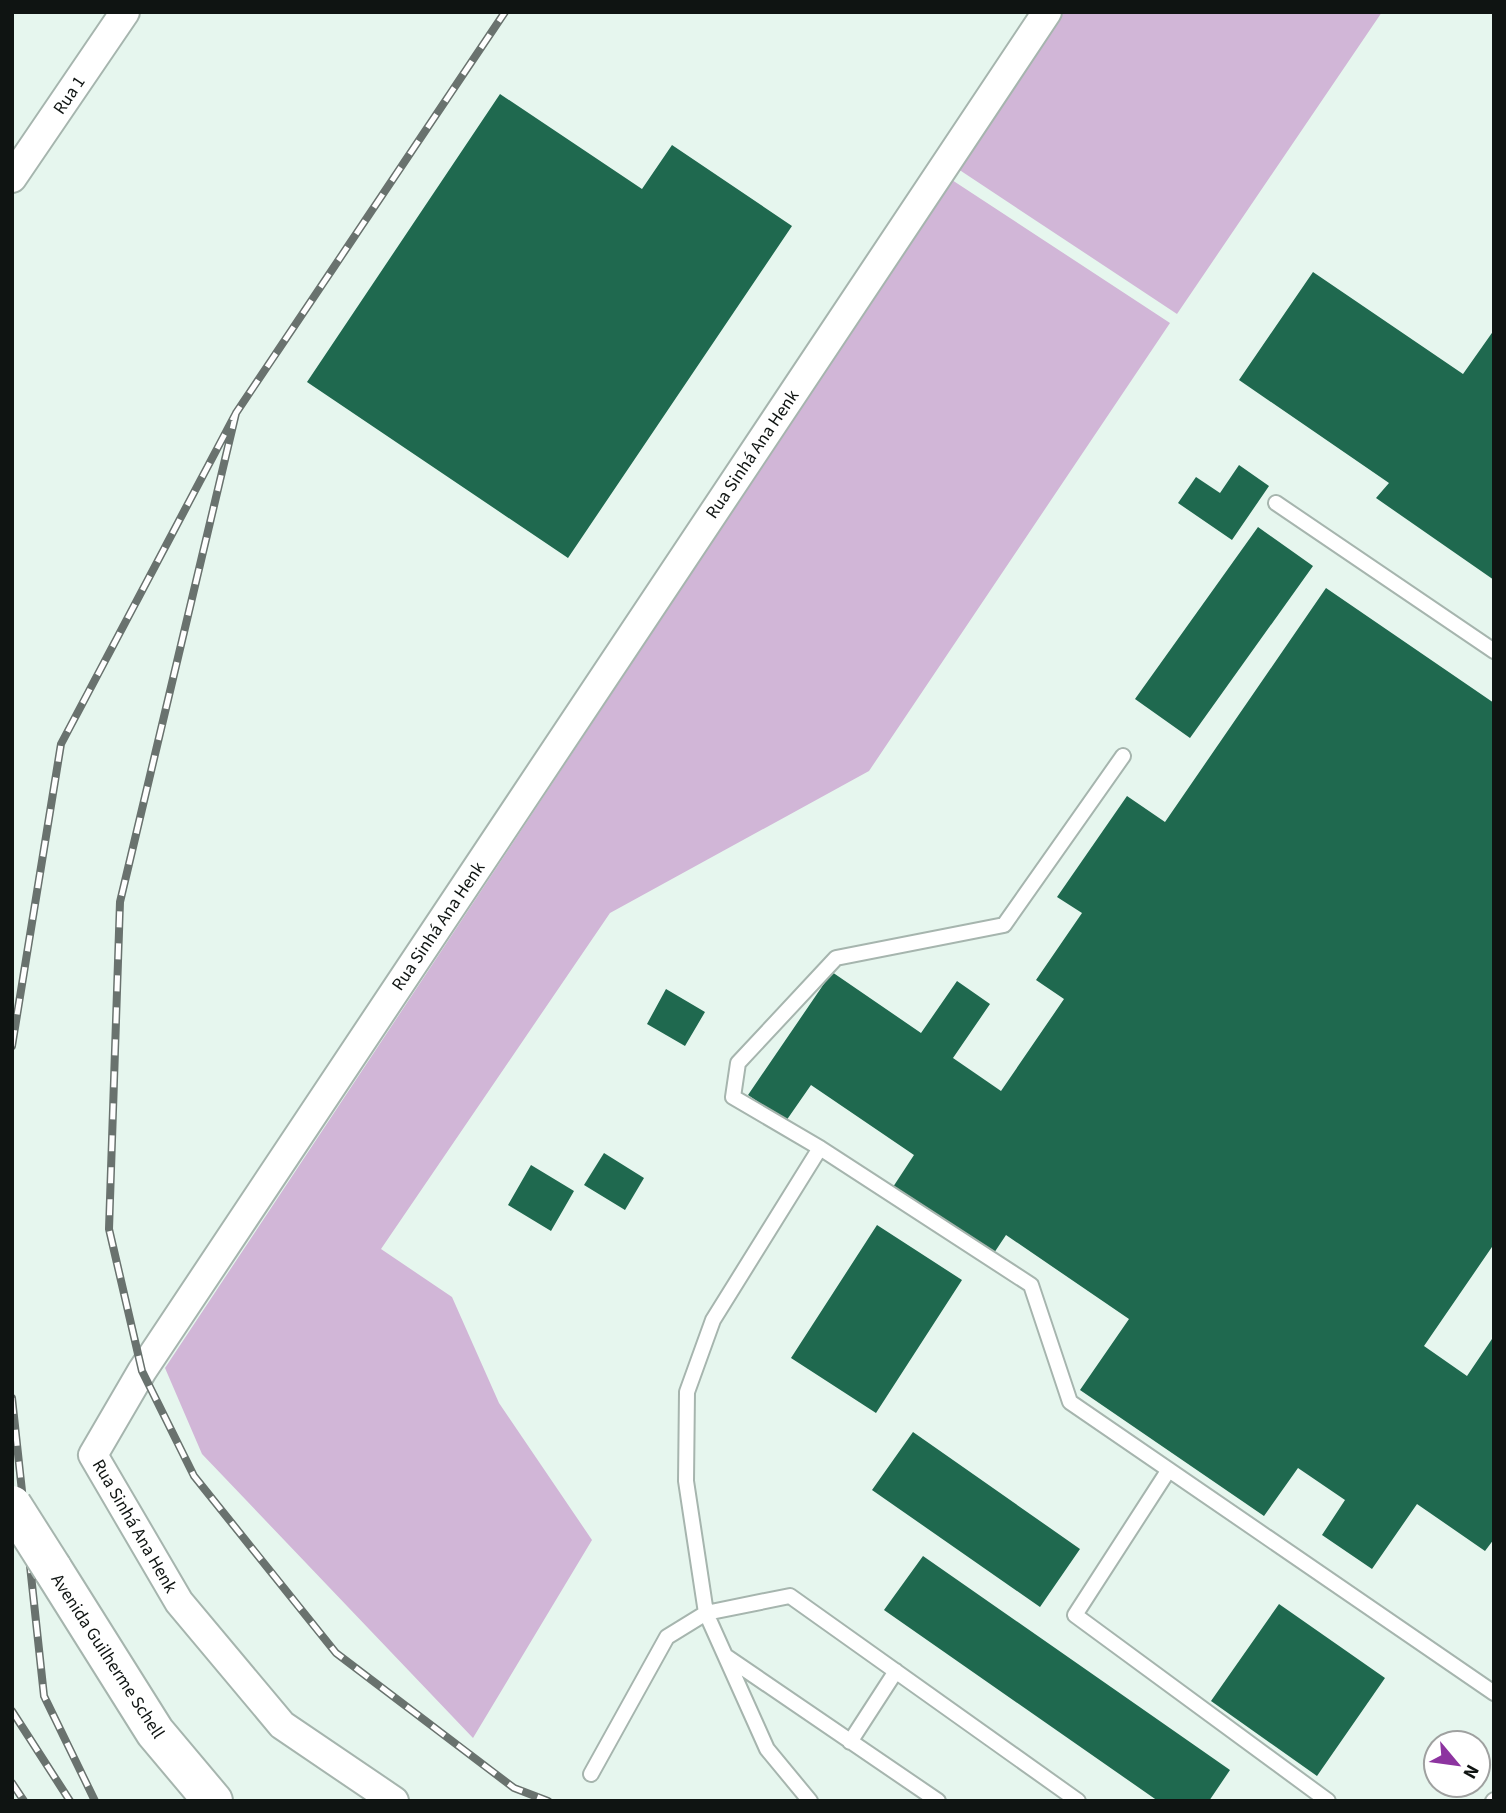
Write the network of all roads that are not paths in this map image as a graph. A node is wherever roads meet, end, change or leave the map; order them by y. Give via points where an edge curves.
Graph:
1 (125, 12) edge
2 (1047, 12) edge
3 (12, 178) edge
4 (1276, 503) dead end
5 (1494, 651) edge
6 (1123, 756) dead end
7 (820, 1147) junction
8 (1168, 1471) junction
9 (12, 1505) edge
10 (706, 1612) junction
11 (726, 1656) junction
12 (896, 1671) junction
13 (1494, 1693) edge
14 (849, 1742) junction
15 (591, 1774) dead end
16 (213, 1801) edge
17 (394, 1801) edge
18 (810, 1801) edge
19 (938, 1801) edge
20 (1078, 1801) edge
21 (1328, 1801) edge

1 - 3 street, Rua 1
2 - 17 street, Rua Sinhá Ana Henk via 150,1360 93,1455 179,1602 282,1725
4 - 5 lane
6 - 7 lane via 1004,925 836,958 738,1063 733,1097
7 - 8 lane via 1031,1285 1070,1402
7 - 10 lane via 713,1320 687,1392 686,1481
8 - 13 lane
8 - 21 lane via 1075,1615
9 - 16 main road, Avenida Guilherme Schell, bridge via 155,1732
10 - 11 lane
10 - 12 lane via 790,1596
10 - 15 lane via 667,1637
11 - 14 lane
11 - 18 lane via 767,1749
12 - 14 lane
12 - 20 lane
14 - 19 lane

